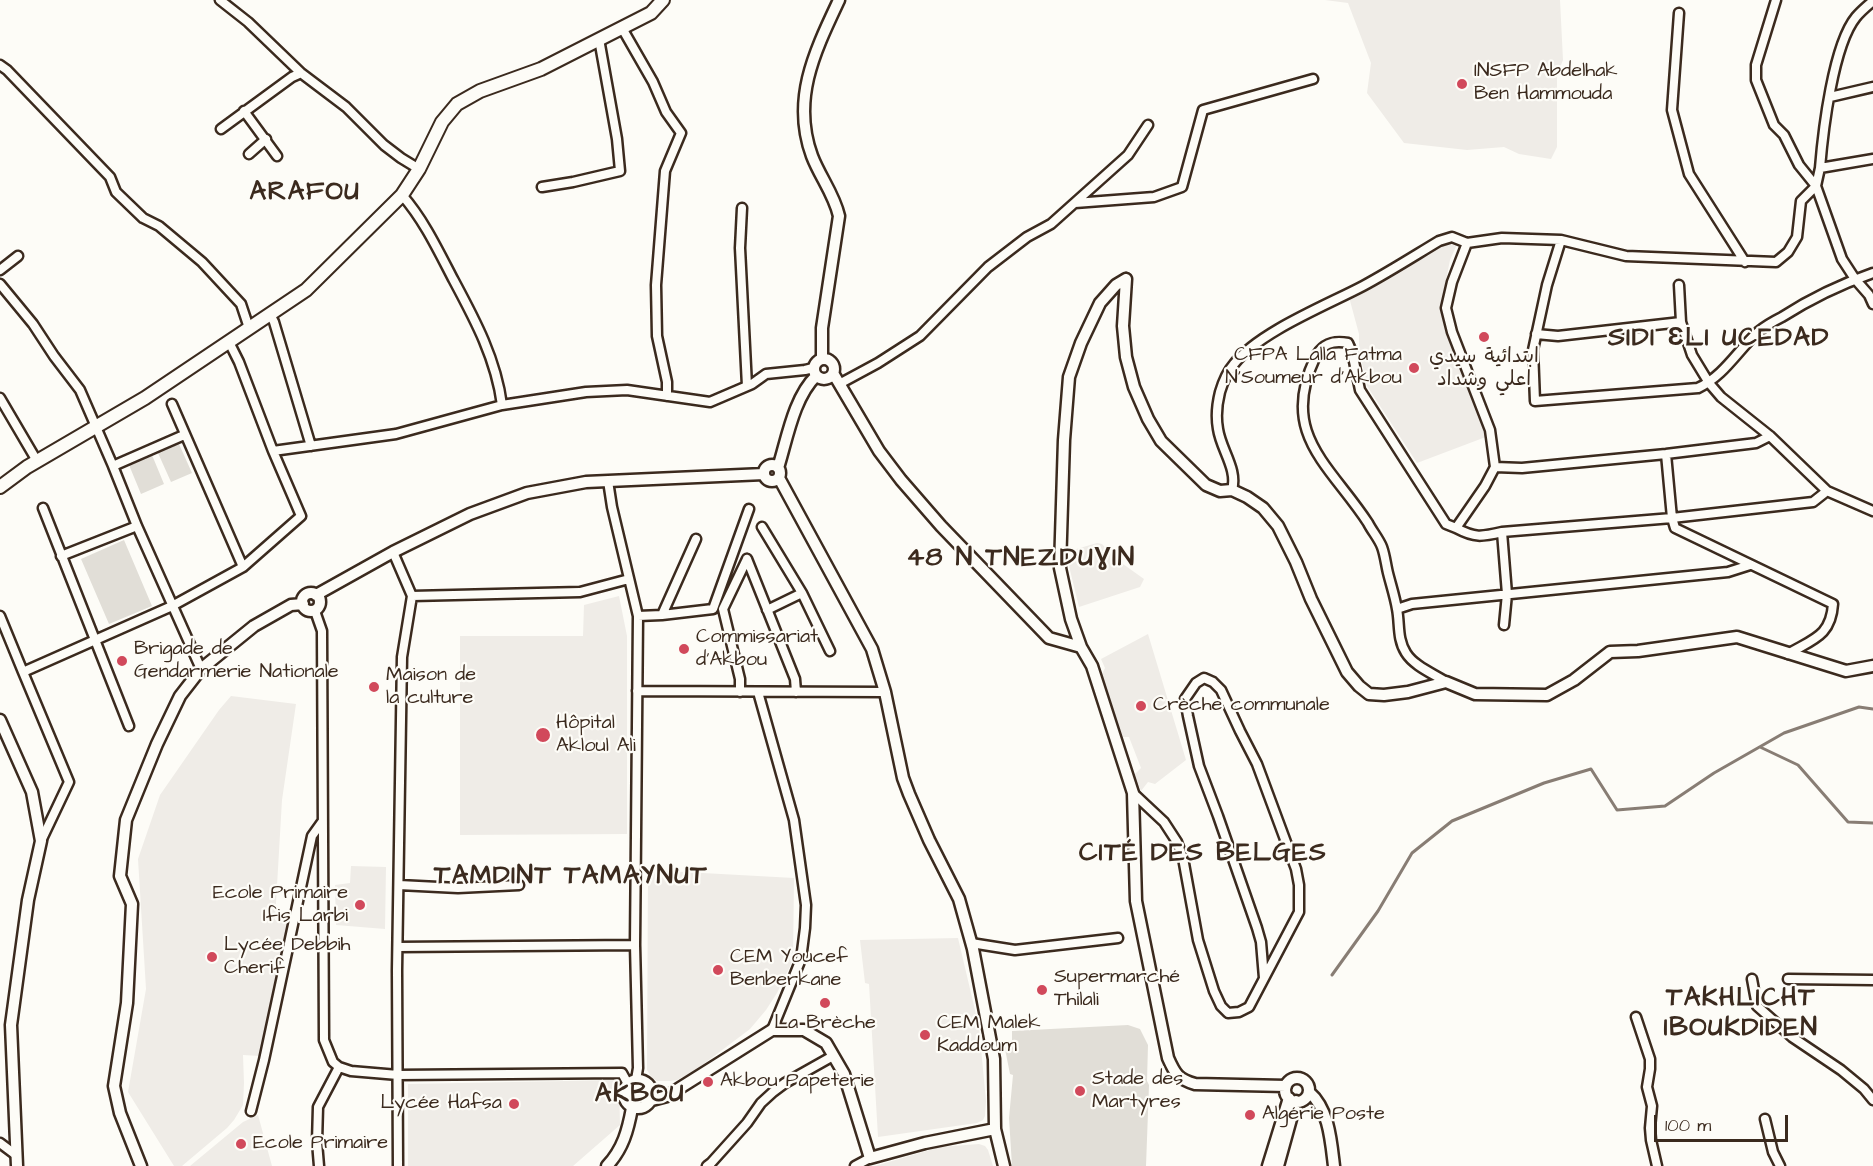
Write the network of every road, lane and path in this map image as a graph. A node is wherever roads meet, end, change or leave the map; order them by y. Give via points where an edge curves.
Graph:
1 (220, 0) edge
2 (663, 0) edge
3 (839, 0) edge
4 (1776, 0) edge
5 (1873, 1) edge
6 (1679, 13) dead end
7 (622, 28) junction
8 (599, 39) junction
9 (0, 65) edge
10 (302, 73) junction
11 (1313, 79) dead end
12 (1873, 87) edge
13 (1830, 97) junction
14 (244, 111) junction
15 (1148, 125) dead end
16 (221, 129) dead end
17 (266, 139) junction
18 (249, 154) dead end
19 (277, 156) dead end
20 (1873, 159) edge
21 (1820, 168) junction
22 (419, 169) junction
23 (1816, 186) junction
24 (542, 187) dead end
25 (402, 195) junction
26 (1075, 203) junction
27 (742, 208) dead end
28 (1561, 240) junction
29 (1467, 243) junction
30 (18, 256) dead end
31 (1745, 262) junction
32 (0, 270) edge
33 (1873, 273) edge
34 (1855, 279) junction
35 (0, 284) edge
36 (1679, 285) dead end
37 (1873, 304) edge
38 (270, 314) junction
39 (1681, 322) junction
40 (249, 328) junction
41 (1536, 334) junction
42 (229, 342) junction
43 (822, 358) junction
44 (815, 372) junction
45 (833, 373) junction
46 (841, 383) junction
47 (1709, 383) junction
48 (747, 386) junction
49 (667, 396) junction
50 (0, 398) edge
51 (172, 404) dead end
52 (502, 405) junction
53 (96, 426) junction
54 (184, 435) junction
55 (1770, 436) junction
56 (311, 446) junction
57 (273, 451) junction
58 (1666, 454) junction
59 (37, 461) junction
60 (114, 466) junction
61 (1495, 467) junction
62 (778, 473) junction
63 (608, 481) junction
64 (0, 487) edge
65 (1232, 490) junction
66 (1827, 491) junction
67 (43, 508) dead end
68 (749, 509) dead end
69 (1873, 511) edge
70 (1672, 518) junction
71 (137, 526) junction
72 (762, 526) dead end
73 (1456, 528) junction
74 (1502, 532) junction
75 (696, 539) dead end
76 (393, 552) junction
77 (61, 556) junction
78 (1750, 565) junction
79 (243, 567) junction
80 (629, 579) junction
81 (802, 593) junction
82 (1507, 594) junction
83 (316, 595) junction
84 (412, 596) junction
85 (303, 604) junction
86 (172, 606) junction
87 (1397, 609) junction
88 (767, 610) junction
89 (315, 611) junction
90 (662, 615) junction
91 (0, 616) edge
92 (638, 616) junction
93 (1504, 625) dead end
94 (95, 641) junction
95 (1081, 647) junction
96 (830, 651) dead end
97 (1788, 654) junction
98 (1873, 666) edge
99 (201, 669) junction
100 (23, 672) junction
101 (1446, 682) junction
102 (637, 692) junction
103 (740, 692) junction
104 (758, 692) junction
105 (796, 692) junction
106 (885, 692) junction
107 (0, 720) edge
108 (129, 726) dead end
109 (1133, 793) junction
110 (322, 822) junction
111 (40, 841) junction
112 (399, 885) junction
113 (519, 885) dead end
114 (1118, 938) dead end
115 (971, 943) junction
116 (635, 945) junction
117 (398, 947) junction
118 (1264, 978) junction
119 (1752, 979) dead end
120 (1788, 979) dead end
121 (1873, 980) edge
122 (1636, 1017) dead end
123 (772, 1030) junction
124 (833, 1056) junction
125 (339, 1067) junction
126 (398, 1075) junction
127 (632, 1082) junction
128 (1286, 1086) junction
129 (1309, 1092) junction
130 (652, 1100) junction
131 (1293, 1100) junction
132 (1873, 1100) edge
133 (632, 1108) junction
134 (251, 1111) dead end
135 (1766, 1119) dead end
136 (995, 1129) junction
137 (0, 1143) edge
138 (870, 1158) junction
139 (17, 1160) edge
140 (141, 1166) edge
141 (319, 1166) edge
142 (398, 1166) edge
143 (607, 1166) edge
144 (707, 1166) edge
145 (855, 1166) edge
146 (1004, 1166) edge
147 (1268, 1166) edge
148 (1278, 1166) edge
149 (1334, 1166) edge
150 (1658, 1166) edge
151 (1780, 1166) edge

1 - 10 street
2 - 7 main road via 651,13
3 - 43 street via 806,81 804,107 812,156 836,202 839,216 822,328
4 - 23 street via 1756,65 1756,80 1774,125
5 - 13 street via 1855,18 1844,39
6 - 31 street via 1672,110 1686,163 1689,174
7 - 8 main road
7 - 49 street via 681,133 665,171 656,285 657,336
8 - 22 main road via 541,69 480,91 457,105 442,122
8 - 24 street via 620,171
9 - 40 street via 110,177 116,192 143,218 159,225 202,262 241,304
10 - 14 street
10 - 22 street via 346,107 384,145
11 - 26 street via 1203,110 1182,187 1154,197
12 - 13 street
13 - 21 street
14 - 16 street
14 - 17 street
15 - 26 street via 1128,155
17 - 18 street
17 - 19 street
20 - 21 street
21 - 23 street
22 - 25 main road
23 - 31 street via 1801,201 1797,237 1788,252 1776,262
23 - 34 street via 1842,259
25 - 38 main road via 306,291
25 - 52 street via 416,212 478,324 497,377
26 - 46 street via 988,267 920,336
27 - 48 street via 740,248
28 - 29 street via 1502,238
28 - 31 street via 1626,256
28 - 41 street
29 - 61 street via 1446,308 1491,430
29 - 65 street via 1452,237 1439,242 1267,337 1235,362 1220,393 1217,412 1218,430 1235,480
30 - 32 street
33 - 34 street
34 - 37 street
34 - 47 street via 1759,331
35 - 53 street via 80,390
36 - 39 street
38 - 40 main road
38 - 56 street
39 - 41 street via 1558,336
39 - 47 street via 1692,355
40 - 42 main road
41 - 47 street via 1535,401 1698,388
42 - 53 main road
42 - 57 street
43 - 44 street via 816,362
43 - 45 street via 831,361
44 - 45 street via 820,379
44 - 48 street via 766,374
44 - 62 street via 797,405
45 - 46 street
46 - 95 street via 879,451 941,526 1049,638
47 - 55 street via 1721,398
48 - 49 street via 710,402
49 - 52 street via 627,390 586,392
50 - 59 street
51 - 54 street
52 - 56 street via 396,434
53 - 59 main road
53 - 60 street
54 - 60 street
54 - 79 street
55 - 58 street via 1756,443
55 - 66 street
56 - 57 street
57 - 79 street via 301,516
58 - 61 street via 1522,468
58 - 70 street
59 - 64 main road
60 - 71 street
61 - 73 street
62 - 63 street via 776,481 769,481 764,474
62 - 106 street via 872,649
63 - 76 street via 527,493 470,514
63 - 80 street
65 - 95 street via 1220,491 1206,484 1161,441 1148,418 1126,357 1126,279 1100,303 1069,377 1060,568
65 - 101 street via 1263,508 1278,526 1347,672 1359,686 1369,694 1384,695
66 - 69 street
66 - 70 street via 1813,502
67 - 77 street
68 - 90 street via 713,609
70 - 74 street
70 - 78 street via 1675,528
71 - 77 street
71 - 86 street
72 - 81 street
73 - 74 street via 1470,535
73 - 87 street via 1446,524 1360,390 1348,343 1324,345 1307,374 1302,418 1311,444 1382,547
74 - 82 street
75 - 90 street
76 - 83 street
76 - 84 street
77 - 94 street
78 - 82 street via 1728,572
78 - 97 street via 1833,604 1832,617 1822,635
79 - 86 street
80 - 84 street via 580,592
80 - 92 street
81 - 88 street
81 - 96 street
82 - 87 street
82 - 93 street
83 - 85 street via 305,596
83 - 89 street via 320,602
84 - 112 street via 402,657
85 - 89 street via 309,611
85 - 99 street via 291,605 254,626
86 - 94 street
86 - 99 street
87 - 101 street via 1400,640 1407,655
88 - 103 street via 747,559 723,609
88 - 105 street via 795,680
89 - 110 street via 322,631
90 - 92 street
91 - 100 street
92 - 102 street
94 - 100 street
94 - 108 street
95 - 109 street via 1092,666
97 - 98 street via 1846,671
97 - 101 street via 1737,637 1610,652 1547,695 1475,694
99 - 140 street via 180,696 126,820 120,876 132,904 127,1003 114,1086
100 - 111 street via 69,782
102 - 103 street
102 - 116 street
103 - 104 street
104 - 105 street
104 - 123 street via 794,820 806,905 801,959
105 - 106 street
106 - 115 street via 906,786 959,899
107 - 111 street via 32,792
109 - 118 street via 1164,822 1177,842 1198,940 1221,1006 1228,1013 1249,1007
109 - 128 street via 1136,901 1173,1070 1182,1080 1195,1084
110 - 125 street via 324,1040
110 - 134 street via 312,836
111 - 139 street via 11,1025
112 - 113 street
112 - 117 street
114 - 115 street via 1015,950
115 - 136 street via 994,1059
116 - 117 street
116 - 127 street via 638,1068
117 - 126 street
118 - 118 street via 1299,912 1296,869 1257,764 1221,690 1204,678 1185,699 1188,716 1199,766 1257,928
119 - 132 street via 1757,1006 1792,1037 1841,1070
120 - 121 street
122 - 150 street via 1650,1059 1647,1088 1652,1106 1651,1140
123 - 124 street via 804,1030 826,1043
123 - 130 street via 667,1096
124 - 138 street via 844,1074
124 - 144 street via 773,1092
125 - 126 street
125 - 141 street via 318,1107
126 - 127 street via 622,1073
126 - 142 street
127 - 130 street via 646,1082 653,1092
127 - 133 street via 624,1092
128 - 129 street via 1298,1078 1305,1081
128 - 131 street via 1286,1094
129 - 131 street via 1305,1098
129 - 149 street via 1323,1112
130 - 133 street via 646,1107
131 - 147 street
131 - 148 street
133 - 143 street via 627,1134
135 - 151 street
136 - 138 street
136 - 146 street
137 - 139 street
138 - 145 street

